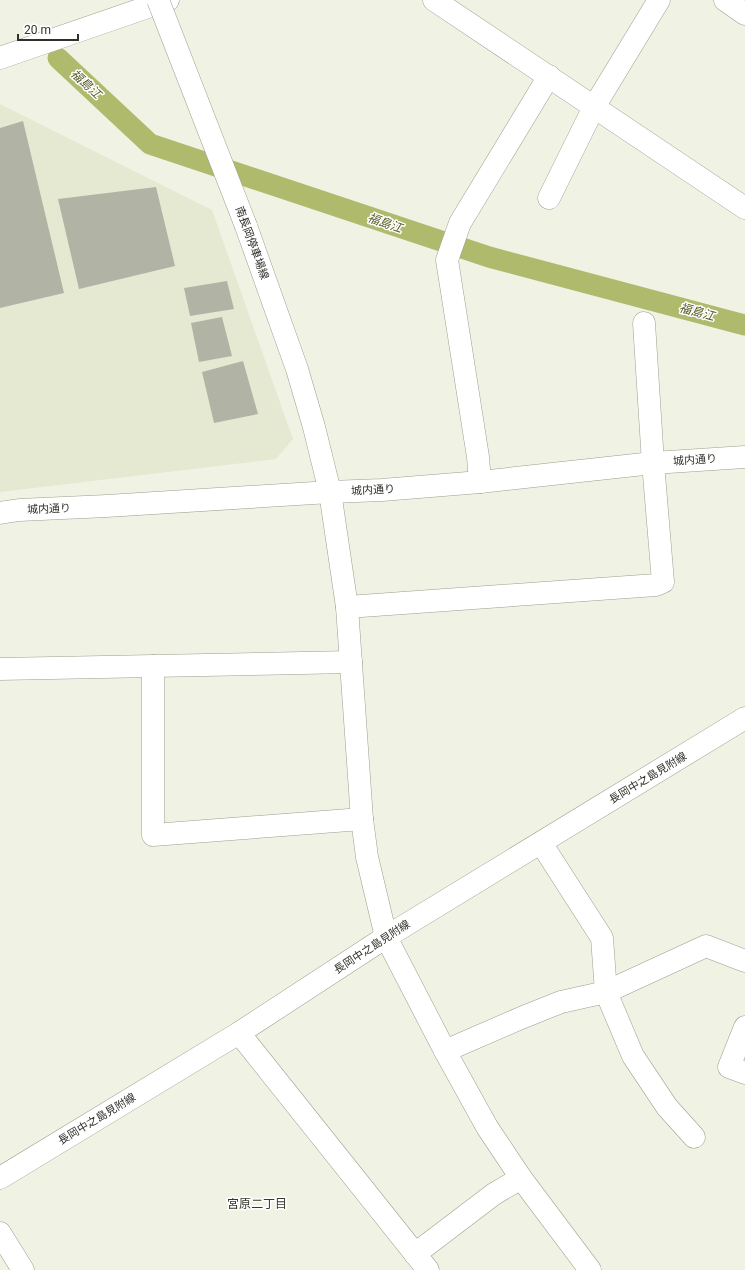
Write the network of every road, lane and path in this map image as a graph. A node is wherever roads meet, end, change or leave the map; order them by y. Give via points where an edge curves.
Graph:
1 (158, 0) edge
2 (168, 0) edge
3 (434, 0) edge
4 (659, 0) edge
5 (725, 0) edge
6 (745, 14) edge
7 (0, 58) edge
8 (549, 76) junction
9 (594, 107) junction
10 (549, 198) dead end
11 (745, 208) edge
12 (644, 323) dead end
13 (745, 457) edge
14 (653, 463) junction
15 (480, 482) junction
16 (330, 492) junction
17 (0, 512) edge
18 (347, 607) junction
19 (351, 662) junction
20 (153, 666) junction
21 (0, 669) edge
22 (745, 718) edge
23 (362, 819) junction
24 (541, 843) junction
25 (386, 937) junction
26 (745, 961) edge
27 (606, 992) junction
28 (745, 1027) edge
29 (239, 1034) junction
30 (445, 1052) junction
31 (745, 1073) edge
32 (694, 1136) dead end
33 (0, 1178) edge
34 (521, 1178) junction
35 (0, 1233) edge
36 (421, 1262) edge
37 (23, 1270) edge
38 (590, 1270) edge

1 - 16 street, 南長岡停車場線, bridge via 246,226 297,369
2 - 7 street
3 - 8 street
4 - 9 street
5 - 6 street
8 - 9 street
8 - 15 street via 460,223 447,260
9 - 10 street
9 - 11 street
12 - 14 street
13 - 14 street, 城内通り
14 - 15 street, 城内通り
14 - 18 street via 664,582 656,585
15 - 16 street, 城内通り
16 - 17 street, 城内通り
16 - 18 street, 南長岡停車場線
18 - 19 street, 南長岡停車場線
19 - 20 street
19 - 23 street, 南長岡停車場線
20 - 21 street
20 - 23 street via 153,835
22 - 24 street, 長岡中之島見附線
23 - 25 street, 南長岡停車場線 via 367,857
24 - 25 street, 長岡中之島見附線
24 - 27 street via 602,938
25 - 29 street, 長岡中之島見附線
25 - 30 street, 南長岡停車場線
26 - 27 street via 706,946
27 - 30 street via 561,1002
27 - 32 street via 633,1056 667,1107
28 - 31 street via 729,1067
29 - 33 street, 長岡中之島見附線
29 - 36 street
30 - 34 street, 南長岡停車場線 via 487,1128
34 - 36 street via 494,1194
34 - 38 street, 南長岡停車場線
35 - 37 street

